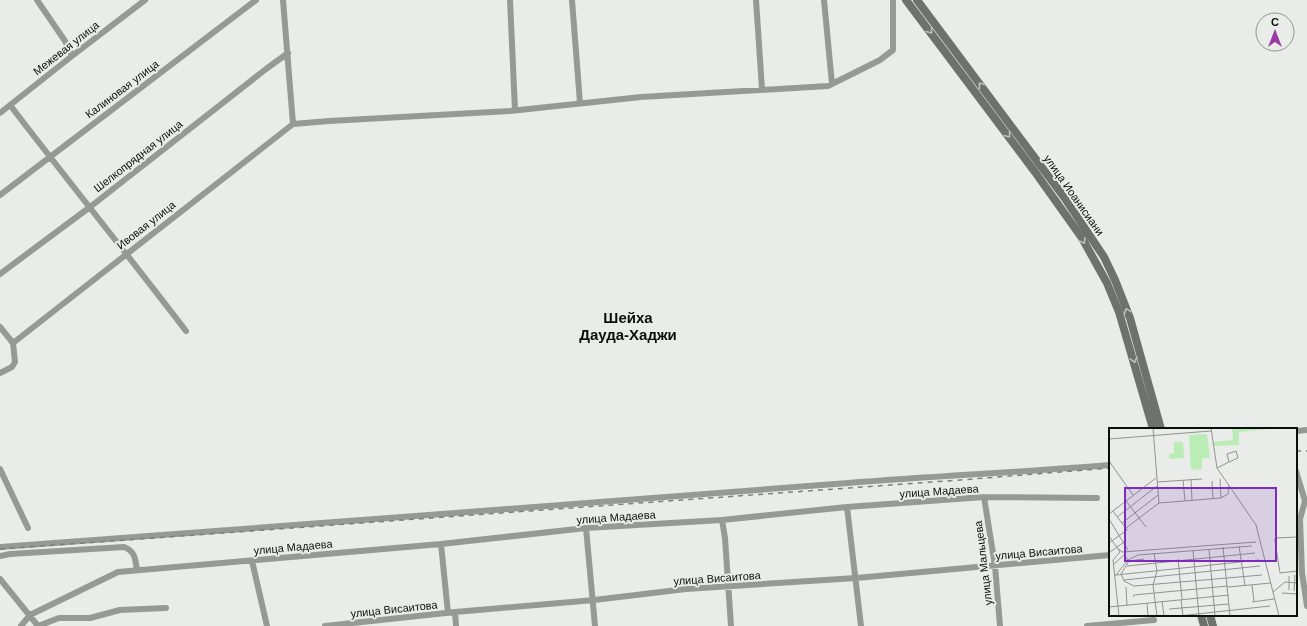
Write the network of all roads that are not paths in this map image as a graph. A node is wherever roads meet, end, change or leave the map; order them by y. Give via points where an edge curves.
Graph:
1 (37, 0) edge
2 (145, 0) edge
3 (256, 0) edge
4 (283, 0) edge
5 (510, 0) edge
6 (572, 0) edge
7 (756, 0) edge
8 (824, 0) edge
9 (893, 0) edge
10 (906, 0) edge
11 (917, 0) edge
12 (288, 53) junction
13 (72, 56) junction
14 (832, 84) junction
15 (762, 90) junction
16 (580, 103) junction
17 (10, 105) junction
18 (515, 110) junction
19 (0, 113) edge
20 (293, 124) junction
21 (49, 157) junction
22 (0, 195) edge
23 (90, 207) junction
24 (126, 254) junction
25 (0, 274) edge
26 (0, 327) edge
27 (186, 331) dead end
28 (12, 343) junction
29 (0, 373) edge
30 (1153, 428) edge
31 (1161, 428) edge
32 (1307, 430) edge
33 (1297, 431) edge
34 (1109, 465) edge
35 (0, 469) edge
36 (1297, 476) edge
37 (984, 497) junction
38 (1097, 498) dead end
39 (847, 507) junction
40 (722, 520) junction
41 (28, 528) dead end
42 (586, 528) junction
43 (441, 544) junction
44 (0, 547) edge
45 (1109, 555) edge
46 (0, 556) edge
47 (252, 560) junction
48 (995, 566) junction
49 (137, 570) junction
50 (856, 578) junction
51 (0, 579) edge
52 (728, 587) junction
53 (594, 600) junction
54 (1307, 606) edge
55 (166, 608) dead end
56 (451, 613) junction
57 (30, 615) junction
58 (1201, 616) edge
59 (1210, 616) edge
60 (1154, 620) dead end
61 (21, 626) edge
62 (38, 626) edge
63 (267, 626) edge
64 (325, 626) edge
65 (456, 626) edge
66 (595, 626) edge
67 (731, 626) edge
68 (861, 626) edge
69 (1000, 626) edge
70 (1087, 626) edge
71 (1204, 626) edge
72 (1213, 626) edge

1 - 13 street via 65,41
2 - 13 street, Межевая улица
3 - 21 street, Калиновая улица
4 - 12 street
5 - 18 street
6 - 16 street
7 - 15 street
8 - 14 street
9 - 14 street via 893,50 880,60
10 -> 30 main road via 1082,238 1107,283 1119,312
31 -> 11 main road, улица Иоанисиани via 1130,318 1104,257 1064,197
12 - 20 street
12 - 23 street, Шелкопрядная улица
13 - 17 street, Межевая улица
14 - 15 street
15 - 16 street
16 - 18 street
17 - 19 street, Межевая улица
17 - 21 street
18 - 20 street
20 - 24 street, Ивовая улица
21 - 22 street, Калиновая улица
21 - 23 street
23 - 24 street
23 - 25 street, Шелкопрядная улица
24 - 27 street
24 - 28 street, Ивовая улица
26 - 28 street
28 - 29 street via 15,362 12,367
32 - 33 street
34 - 44 street
35 - 41 street
36 - 54 street via 1304,501 1300,519 1302,573
37 - 38 street, улица Мадаева
37 - 39 street, улица Мадаева
37 - 48 street, улица Мальцева
39 - 40 street, улица Мадаева
39 - 50 street
40 - 42 street, улица Мадаева
40 - 52 street
42 - 43 street, улица Мадаева
42 - 53 street
43 - 47 street, улица Мадаева
43 - 56 street
45 - 48 street, улица Висаитова
46 - 49 street via 124,547 131,550 134,555
47 - 49 street, улица Мадаева
47 - 63 street
48 - 50 street, улица Висаитова
48 - 69 street, улица Мальцева
49 - 57 street, улица Мадаева via 118,572
50 - 52 street, улица Висаитова
50 - 68 street
51 - 57 street
52 - 53 street, улица Висаитова via 686,589
52 - 67 street
53 - 56 street, улица Висаитова
53 - 66 street
55 - 62 street via 120,610 90,618 59,618
56 - 64 street, улица Висаитова
56 - 65 street
57 - 61 street, улица Мадаева
57 - 62 street
58 - 71 main road
59 - 72 main road
60 - 70 street

